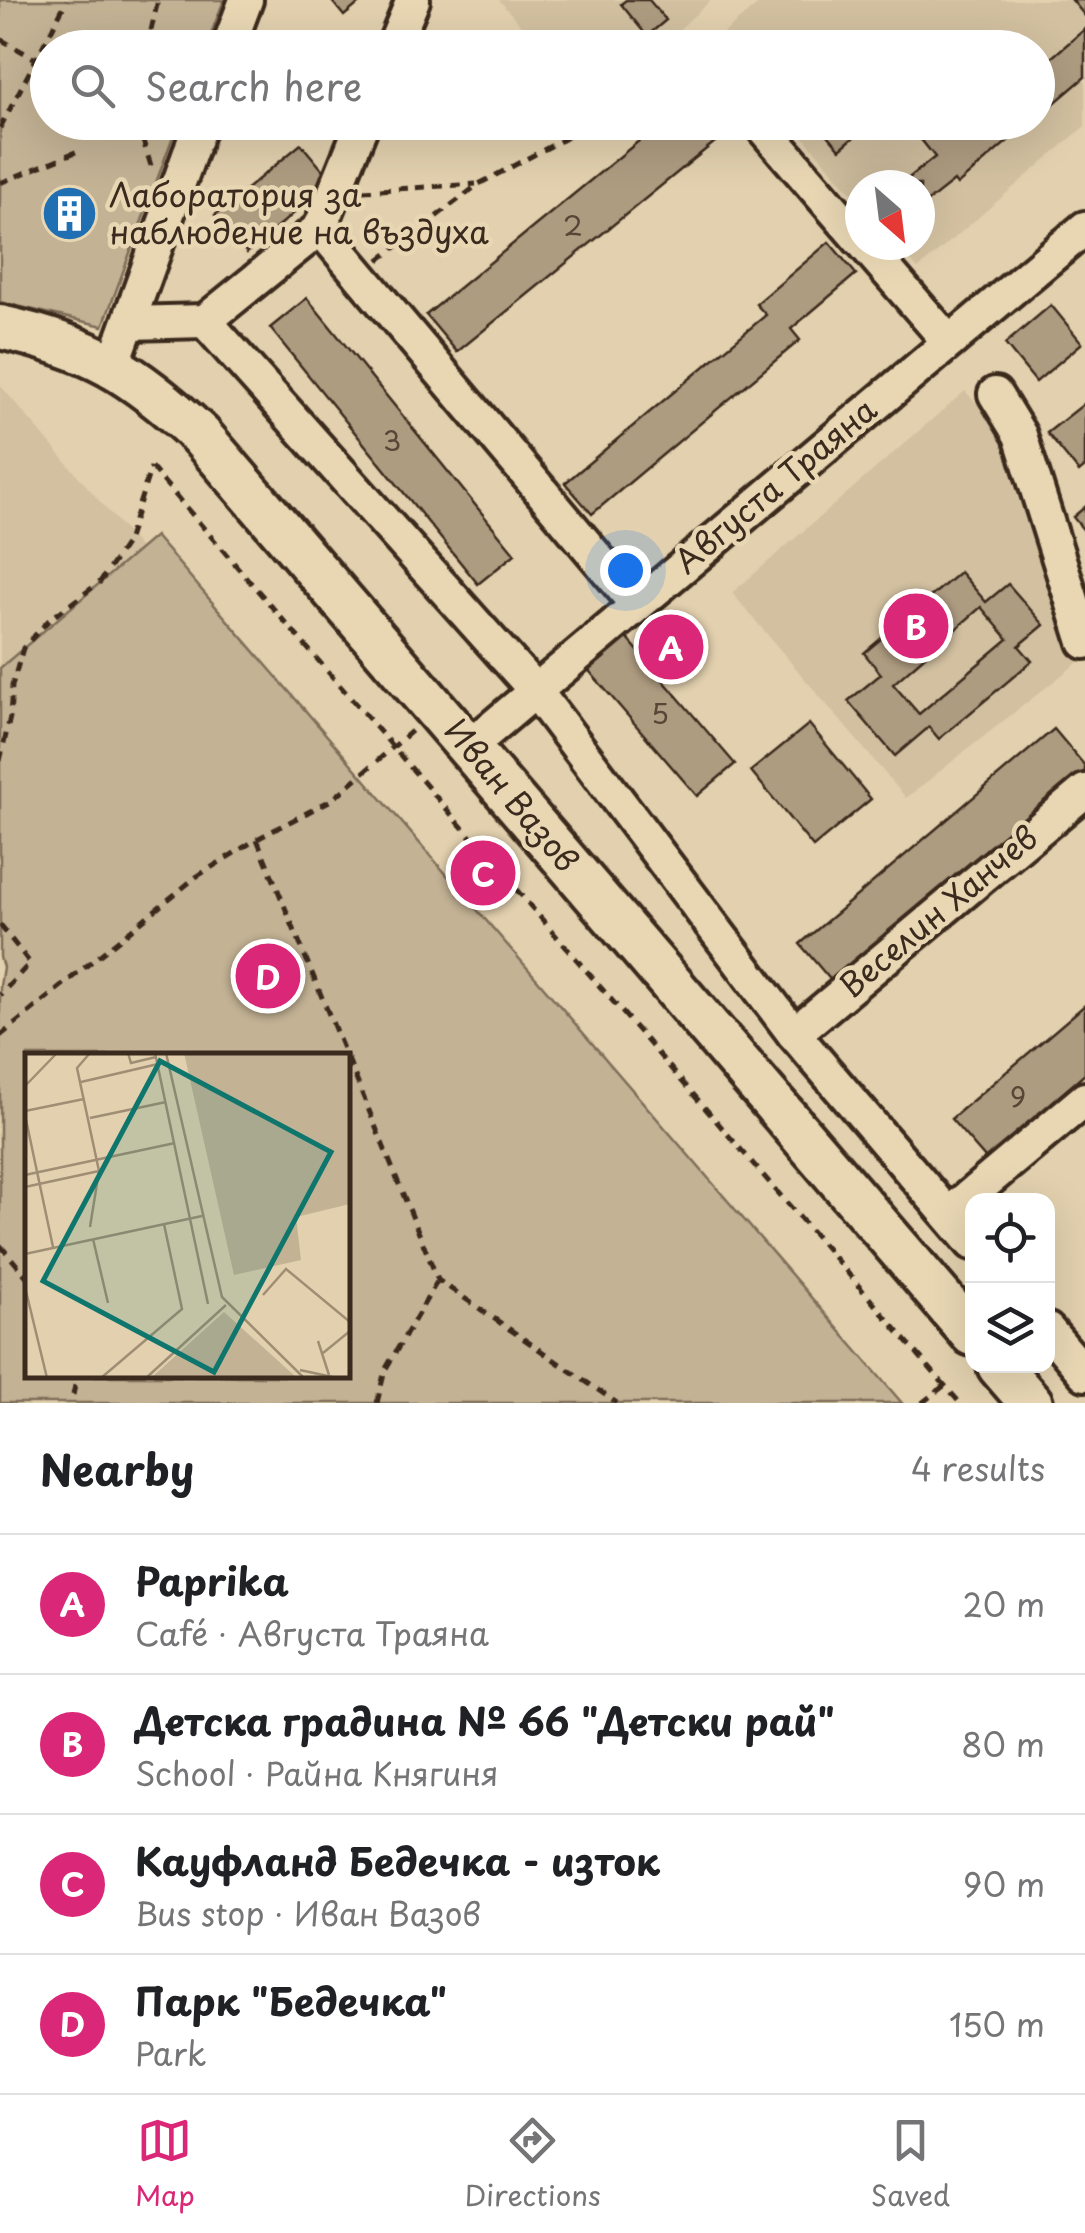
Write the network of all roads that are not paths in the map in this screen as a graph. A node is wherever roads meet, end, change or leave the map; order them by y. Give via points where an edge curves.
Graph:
1 (246, 0) edge
2 (413, 0) edge
3 (235, 30) edge
4 (401, 30) edge
5 (195, 140) edge
6 (356, 140) edge
7 (774, 140) edge
8 (845, 222) edge
9 (320, 228) junction
10 (1085, 228) edge
11 (878, 260) edge
12 (205, 321) junction
13 (130, 323) junction
14 (0, 327) edge
15 (949, 342) junction
16 (114, 364) junction
17 (995, 394) dead end
18 (636, 604) junction
19 (1085, 642) edge
20 (534, 690) junction
21 (469, 747) junction
22 (1085, 791) edge
23 (794, 1034) junction
24 (1085, 1100) edge
25 (948, 1214) junction
26 (965, 1235) edge
27 (965, 1326) edge
28 (1055, 1338) edge
29 (1005, 1373) edge
30 (1085, 1374) edge
31 (1032, 1403) edge

1 - 3 street
2 - 4 street
5 - 13 street
6 - 9 street
7 - 8 street
9 - 12 street
9 - 18 street
10 - 15 street, Августа Траяна
11 - 15 street
12 - 13 street
12 - 20 street
13 - 16 street
14 - 16 main road, Иван Вазов
15 - 18 street, Августа Траяна
16 - 21 main road, Иван Вазов via 200,435
17 - 19 street via 1020,435
18 - 20 street, Августа Траяна
20 - 21 street, Августа Траяна
20 - 23 street
21 - 27 main road, Иван Вазов
22 - 23 street, Веселин Ханчев
23 - 25 street
24 - 25 street
25 - 26 street
28 - 30 street
29 - 31 main road

